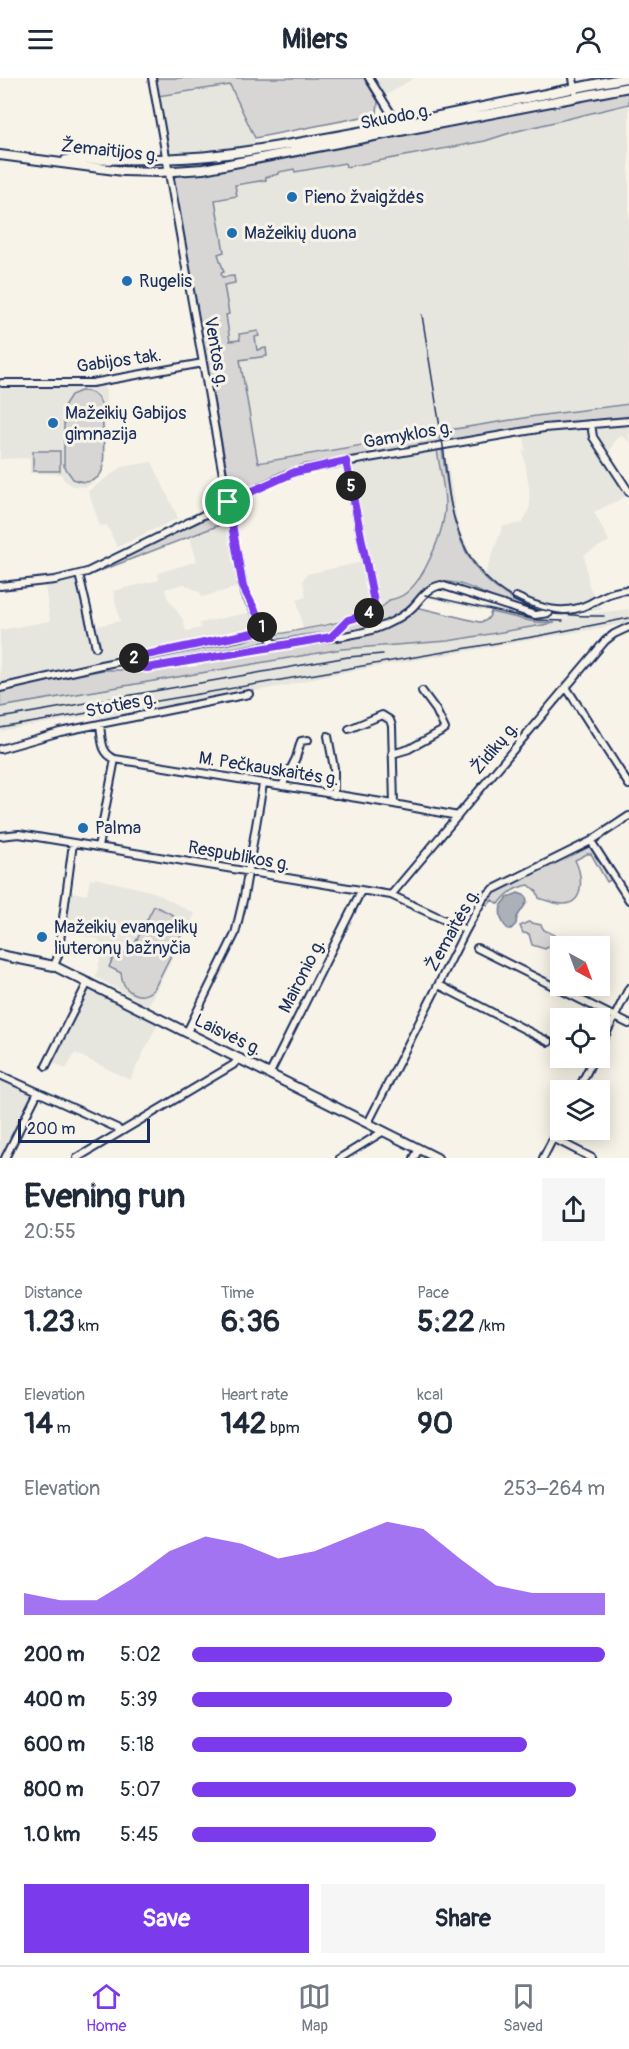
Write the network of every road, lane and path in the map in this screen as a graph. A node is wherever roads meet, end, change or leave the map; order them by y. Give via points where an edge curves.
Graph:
1 (152, 78) edge
2 (369, 78) edge
3 (573, 78) edge
4 (626, 78) edge
5 (629, 87) edge
6 (575, 88) junction
7 (577, 97) junction
8 (397, 127) junction
9 (0, 155) edge
10 (166, 159) junction
11 (49, 160) junction
12 (168, 172) junction
13 (203, 363) junction
14 (2, 383) dead end
15 (629, 421) edge
16 (591, 424) junction
17 (346, 461) junction
18 (629, 492) edge
19 (228, 502) junction
20 (80, 574) junction
21 (0, 586) edge
22 (629, 590) edge
23 (516, 597) dead end
24 (550, 610) junction
25 (263, 626) junction
26 (629, 627) edge
27 (331, 637) junction
28 (274, 645) junction
29 (96, 648) dead end
30 (127, 659) junction
31 (566, 687) junction
32 (0, 688) edge
33 (422, 692) dead end
34 (249, 694) dead end
35 (100, 724) junction
36 (349, 729) dead end
37 (328, 736) dead end
38 (308, 740) dead end
39 (0, 748) edge
40 (392, 754) junction
41 (115, 759) junction
42 (263, 784) junction
43 (629, 785) edge
44 (282, 786) junction
45 (334, 795) junction
46 (394, 804) junction
47 (458, 816) junction
48 (629, 816) edge
49 (0, 836) edge
50 (591, 841) junction
51 (73, 843) junction
52 (98, 847) junction
53 (247, 872) junction
54 (361, 891) junction
55 (391, 895) junction
56 (629, 900) edge
57 (466, 930) junction
58 (477, 948) dead end
59 (0, 955) edge
60 (54, 966) junction
61 (88, 982) junction
62 (439, 985) junction
63 (629, 988) edge
64 (615, 1017) junction
65 (629, 1024) edge
66 (610, 1027) edge
67 (187, 1032) junction
68 (549, 1042) dead end
69 (240, 1058) junction
70 (46, 1066) dead end
71 (270, 1073) junction
72 (0, 1074) edge
73 (38, 1092) junction
74 (369, 1123) junction
75 (384, 1131) junction
76 (120, 1132) junction
77 (552, 1140) edge
78 (557, 1140) edge
79 (419, 1149) junction
80 (5, 1158) edge
81 (77, 1158) edge
82 (340, 1158) edge
83 (414, 1158) edge
84 (437, 1158) edge
85 (543, 1158) edge
86 (592, 1158) edge

1 - 10 street, Ventos g.
2 - 8 street
3 - 6 street
4 - 6 main road, Skuodo g.
5 - 7 main road, Skuodo g.
6 - 7 street
6 - 8 main road, Skuodo g.
7 - 8 main road, Skuodo g.
8 - 10 main road, Skuodo g. via 233,153
8 - 12 main road, Skuodo g. via 234,165
9 - 11 main road, Žemaitijos g.
10 - 11 main road, Žemaitijos g.
10 - 12 street, Ventos g.
11 - 12 main road, Žemaitijos g. via 123,171
12 - 13 street, Ventos g.
13 - 14 street, Gabijos tak. via 92,383
13 - 19 street, Ventos g.
15 - 16 street, Gamyklos g.
16 - 17 street, Gamyklos g. via 544,428
16 - 18 street via 593,437
17 - 19 street, Gamyklos g. via 295,472
17 - 27 street via 375,607 368,614 348,620
19 - 20 street, Gamyklos g.
19 - 25 street, Ventos g. via 243,587
20 - 21 street, Gamyklos g.
20 - 29 street
22 - 24 street via 606,594 575,609
23 - 24 street
24 - 27 street via 535,615 441,585 423,593 411,609 384,626
25 - 28 street, Ventos g.
25 - 30 street via 244,636
26 - 31 street, Židikų g. via 604,641
27 - 28 street
28 - 30 street via 147,668 131,665
30 - 32 street
31 - 43 street
31 - 47 street, Židikų g.
33 - 40 street via 445,729
34 - 35 street, Stoties g.
35 - 39 street, Stoties g.
35 - 41 street via 103,748
36 - 40 street via 382,715 387,717 392,726
37 - 45 street
38 - 44 street via 301,741
40 - 46 street
41 - 42 street, M. Pečkauskaitės g.
41 - 52 street
42 - 44 street, M. Pečkauskaitės g.
42 - 53 street
44 - 45 street, M. Pečkauskaitės g.
45 - 46 street, M. Pečkauskaitės g.
46 - 47 street, M. Pečkauskaitės g.
47 - 55 street, Židikų g.
48 - 50 street, Žemaitės g.
49 - 51 street, Respublikos g. via 19,834
50 - 56 street
50 - 57 street, Žemaitės g. via 492,890
51 - 52 street, Respublikos g.
51 - 60 street
52 - 53 street, Respublikos g.
53 - 54 street, Respublikos g.
53 - 67 street via 236,934
54 - 55 street, Respublikos g.
54 - 71 street, Maironio g.
55 - 57 street, Respublikos g.
57 - 62 street, Žemaitės g.
58 - 64 street
59 - 60 main road, Laisvės g.
60 - 61 main road, Laisvės g.
61 - 67 main road, Laisvės g.
61 - 70 street
62 - 68 street
62 - 74 street, Žemaitės g.
63 - 64 street
64 - 65 street
64 - 66 street
67 - 69 main road, Laisvės g.
69 - 71 main road, Laisvės g.
69 - 76 street
71 - 74 main road, Laisvės g.
72 - 73 street
73 - 76 street
73 - 80 street
74 - 75 main road, Laisvės g.
75 - 79 main road, Laisvės g.
75 - 82 street
76 - 81 street
77 - 85 street
78 - 86 street
79 - 83 street
79 - 84 main road, Laisvės g.

